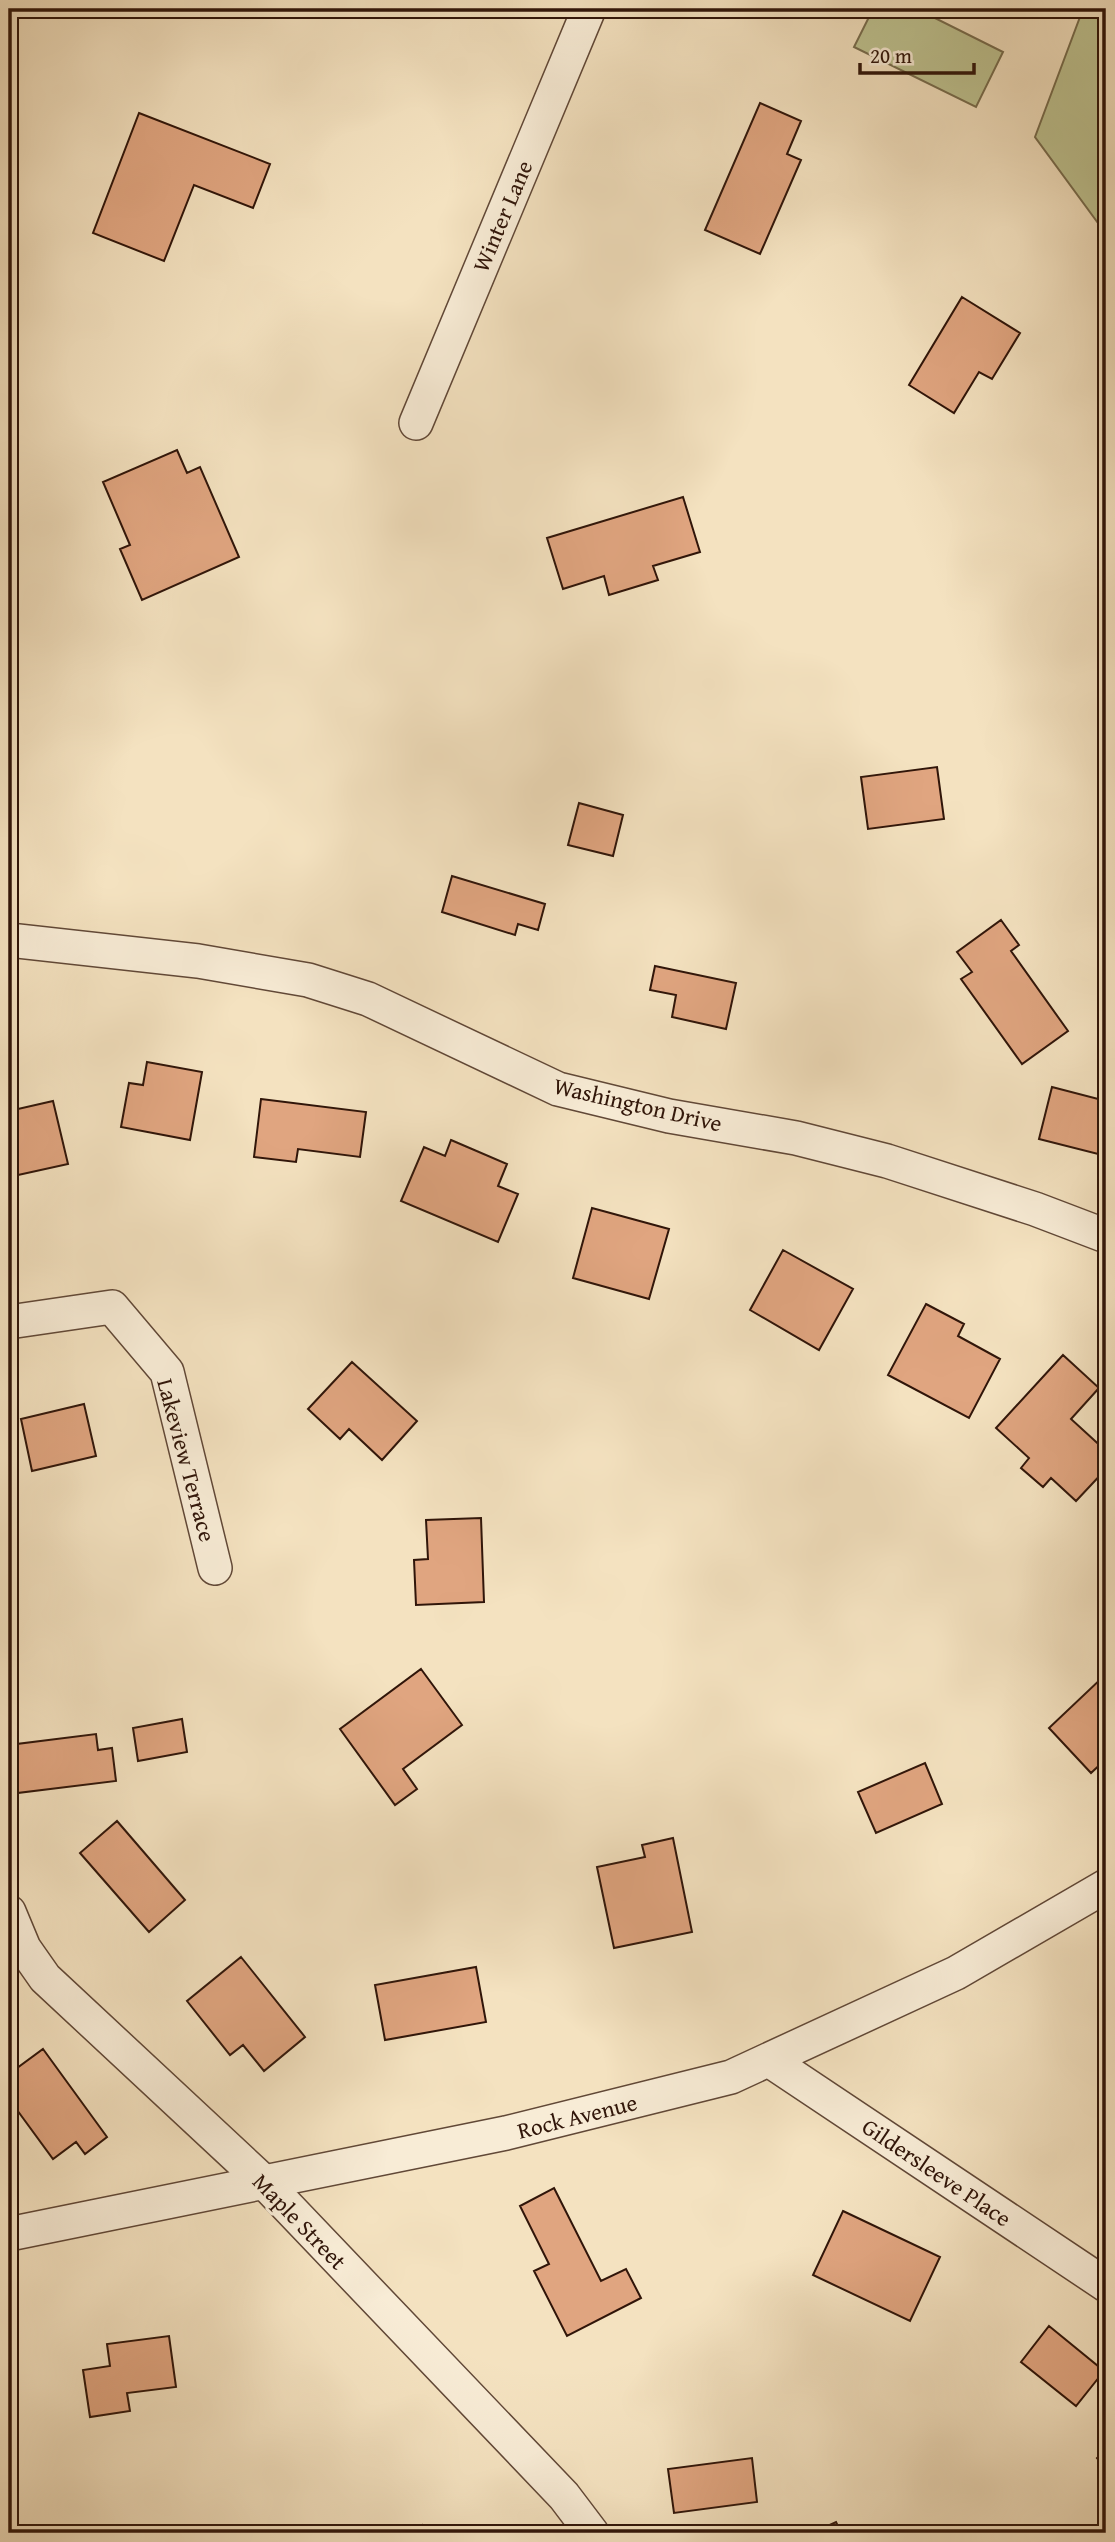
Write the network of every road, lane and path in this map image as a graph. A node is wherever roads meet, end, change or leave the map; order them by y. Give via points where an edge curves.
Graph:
1 (589, 9) edge
2 (416, 423) dead end
3 (9, 940) edge
4 (1106, 1236) edge
5 (9, 1322) edge
6 (215, 1568) dead end
7 (1106, 1886) edge
8 (9, 1912) edge
9 (769, 2060) junction
10 (265, 2183) junction
11 (9, 2234) edge
12 (1106, 2285) edge
13 (592, 2533) edge

1 - 2 street, Winter Lane
3 - 4 street, Washington Drive via 198,961 308,980 368,999 558,1089 874,1158
5 - 6 street, Lakeview Terrace via 112,1307 167,1372
7 - 9 street, Rock Avenue via 956,1973
8 - 10 street, Maple Street via 24,1948 45,1978
9 - 10 street, Rock Avenue via 731,2077 506,2133
9 - 12 street, Gildersleeve Place
10 - 11 street, Rock Avenue
10 - 13 street, Maple Street via 565,2496

